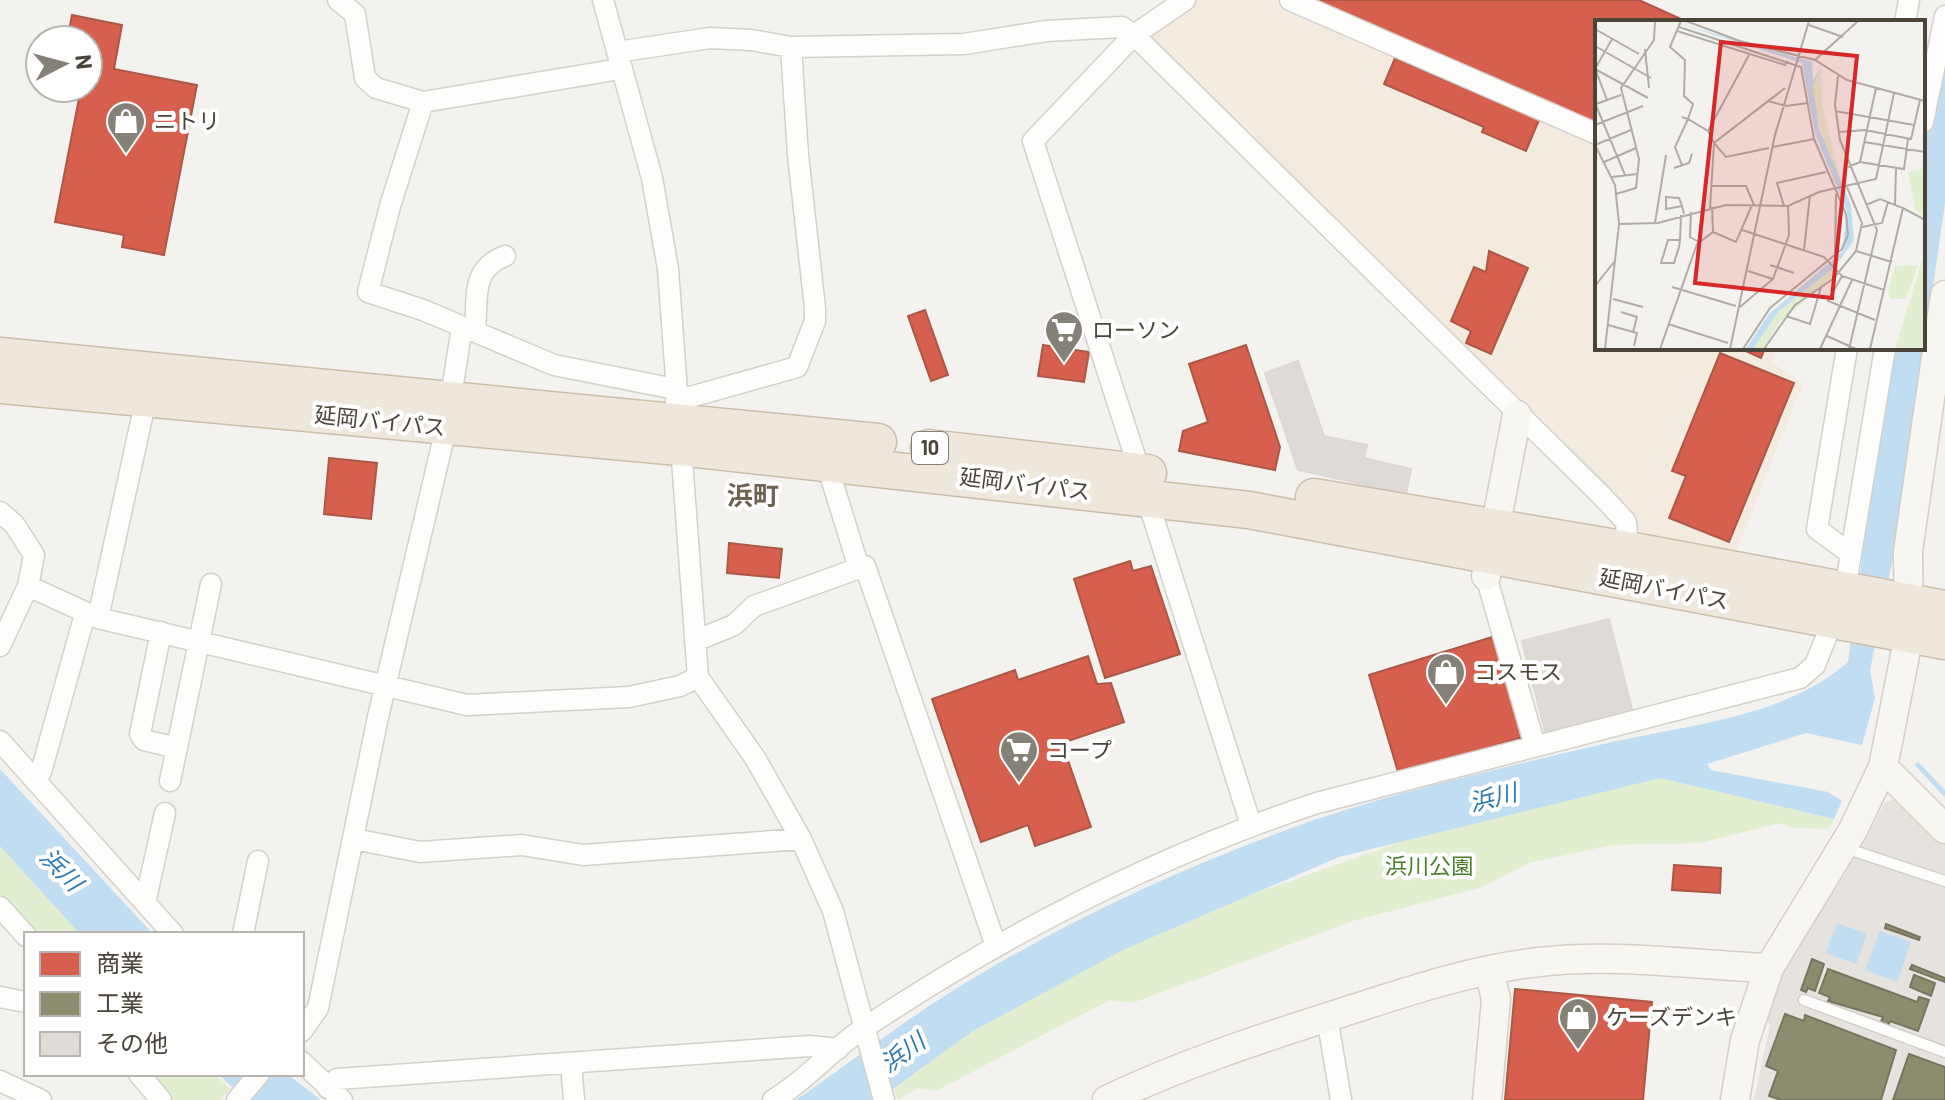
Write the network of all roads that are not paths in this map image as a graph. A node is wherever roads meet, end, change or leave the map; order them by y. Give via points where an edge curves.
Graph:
1 (338, 0) edge
2 (603, 0) edge
3 (1185, 0) edge
4 (1290, 0) edge
5 (1909, 0) edge
6 (1945, 16) edge
7 (1905, 20) edge
8 (1134, 35) junction
9 (791, 47) junction
10 (618, 61) junction
11 (423, 102) junction
12 (1925, 112) edge
13 (1595, 133) edge
14 (505, 256) dead end
15 (1945, 295) edge
16 (469, 330) junction
17 (1847, 350) edge
18 (1885, 350) edge
19 (0, 356) edge
20 (0, 385) edge
21 (146, 399) junction
22 (447, 414) junction
23 (676, 415) junction
24 (1517, 415) junction
25 (834, 463) junction
26 (1144, 485) junction
27 (0, 512) edge
28 (1628, 550) junction
29 (1490, 553) junction
30 (1851, 554) junction
31 (859, 568) junction
32 (211, 584) dead end
33 (28, 586) junction
34 (1845, 607) junction
35 (1945, 609) edge
36 (91, 616) junction
37 (1898, 616) junction
38 (161, 632) junction
39 (200, 640) junction
40 (695, 641) junction
41 (1945, 641) edge
42 (0, 646) edge
43 (698, 677) junction
44 (388, 684) junction
45 (0, 741) edge
46 (1535, 746) junction
47 (177, 748) junction
48 (1883, 767) junction
49 (34, 779) junction
50 (170, 781) dead end
51 (165, 813) dead end
52 (1251, 825) junction
53 (1945, 829) edge
54 (354, 839) junction
55 (801, 839) junction
56 (1843, 847) junction
57 (258, 861) dead end
58 (1945, 881) edge
59 (145, 903) junction
60 (0, 907) edge
61 (171, 932) edge
62 (243, 932) edge
63 (24, 934) edge
64 (996, 946) junction
65 (1769, 968) junction
66 (1489, 970) junction
67 (0, 997) edge
68 (1804, 1000) dead end
69 (24, 1002) edge
70 (1327, 1017) junction
71 (304, 1028) edge
72 (863, 1032) junction
73 (838, 1049) junction
74 (1945, 1052) edge
75 (571, 1063) junction
76 (304, 1064) edge
77 (141, 1076) edge
78 (257, 1076) edge
79 (0, 1081) edge
80 (335, 1094) edge
81 (41, 1100) edge
82 (161, 1100) edge
83 (237, 1100) edge
84 (574, 1100) edge
85 (773, 1100) edge
86 (884, 1100) edge
87 (1107, 1100) edge
88 (1341, 1100) edge
89 (1487, 1100) edge
90 (1735, 1100) edge

1 - 11 street via 355,14 365,78 376,88
2 - 10 street
3 - 8 street
4 - 13 street
5 - 7 street
6 - 12 street
8 - 9 street via 1122,27 1046,31 964,44
8 - 24 street
8 - 26 street via 1033,141
9 - 10 street via 710,38
9 - 23 street via 815,321 797,367
10 - 11 street
10 - 23 street via 652,178 668,269
11 - 16 street via 368,292
14 - 16 street via 488,262 480,275
15 - 37 street
16 - 22 street
16 - 23 street
17 - 30 street via 1817,529
18 - 30 street
19 - 22 highway, 延岡バイパス / 10
20 - 21 highway, 延岡バイパス / 10
21 - 22 highway, 延岡バイパス / 10
21 - 36 street
22 - 23 highway, 延岡バイパス / 10
22 - 44 street
23 - 25 highway, 延岡バイパス / 10
23 - 26 highway, 延岡バイパス / 10
23 - 40 street
24 - 28 street via 1626,522
24 - 29 street
25 - 26 highway, 延岡バイパス / 10
25 - 31 street via 832,481
26 - 29 highway, 延岡バイパス / 10
26 - 52 street
27 - 33 street via 34,555
28 - 29 highway, 延岡バイパス / 10
28 - 34 highway, 延岡バイパス / 10
29 - 34 highway, 延岡バイパス / 10
29 - 46 street
30 - 34 street
31 - 40 street via 754,606 734,625
31 - 64 street via 865,566
32 - 39 street
33 - 36 street
33 - 42 street
34 - 37 highway, 延岡バイパス / 10
34 - 46 street via 1815,665 1800,678
35 - 37 highway, 延岡バイパス / 10
36 - 38 street
36 - 49 street via 41,772
37 - 41 highway, 延岡バイパス / 10
37 - 48 street
38 - 39 street
38 - 47 street via 140,734 144,740
39 - 44 street
39 - 47 street
40 - 43 street
43 - 44 street via 629,697 467,705
43 - 55 street via 755,758
44 - 54 street
45 - 49 street
46 - 52 street
47 - 50 street
48 - 53 street
48 - 56 street
49 - 59 street
51 - 59 street
52 - 64 street via 1085,898
54 - 55 street via 420,852 522,845 583,855
54 - 71 street via 318,1008
55 - 72 street via 833,911
56 - 58 lane
56 - 65 street
57 - 62 street
59 - 61 street
60 - 63 street
64 - 72 street
65 - 66 street via 1588,959
65 - 90 street via 1745,1040
66 - 70 street
66 - 89 street via 1496,999
67 - 69 street
68 - 74 lane
70 - 87 street
70 - 88 street
72 - 73 street
72 - 86 street
73 - 75 street via 810,1046
73 - 85 street
75 - 80 street via 337,1079
75 - 84 street
76 - 80 street
77 - 82 street
78 - 83 street
79 - 81 street

